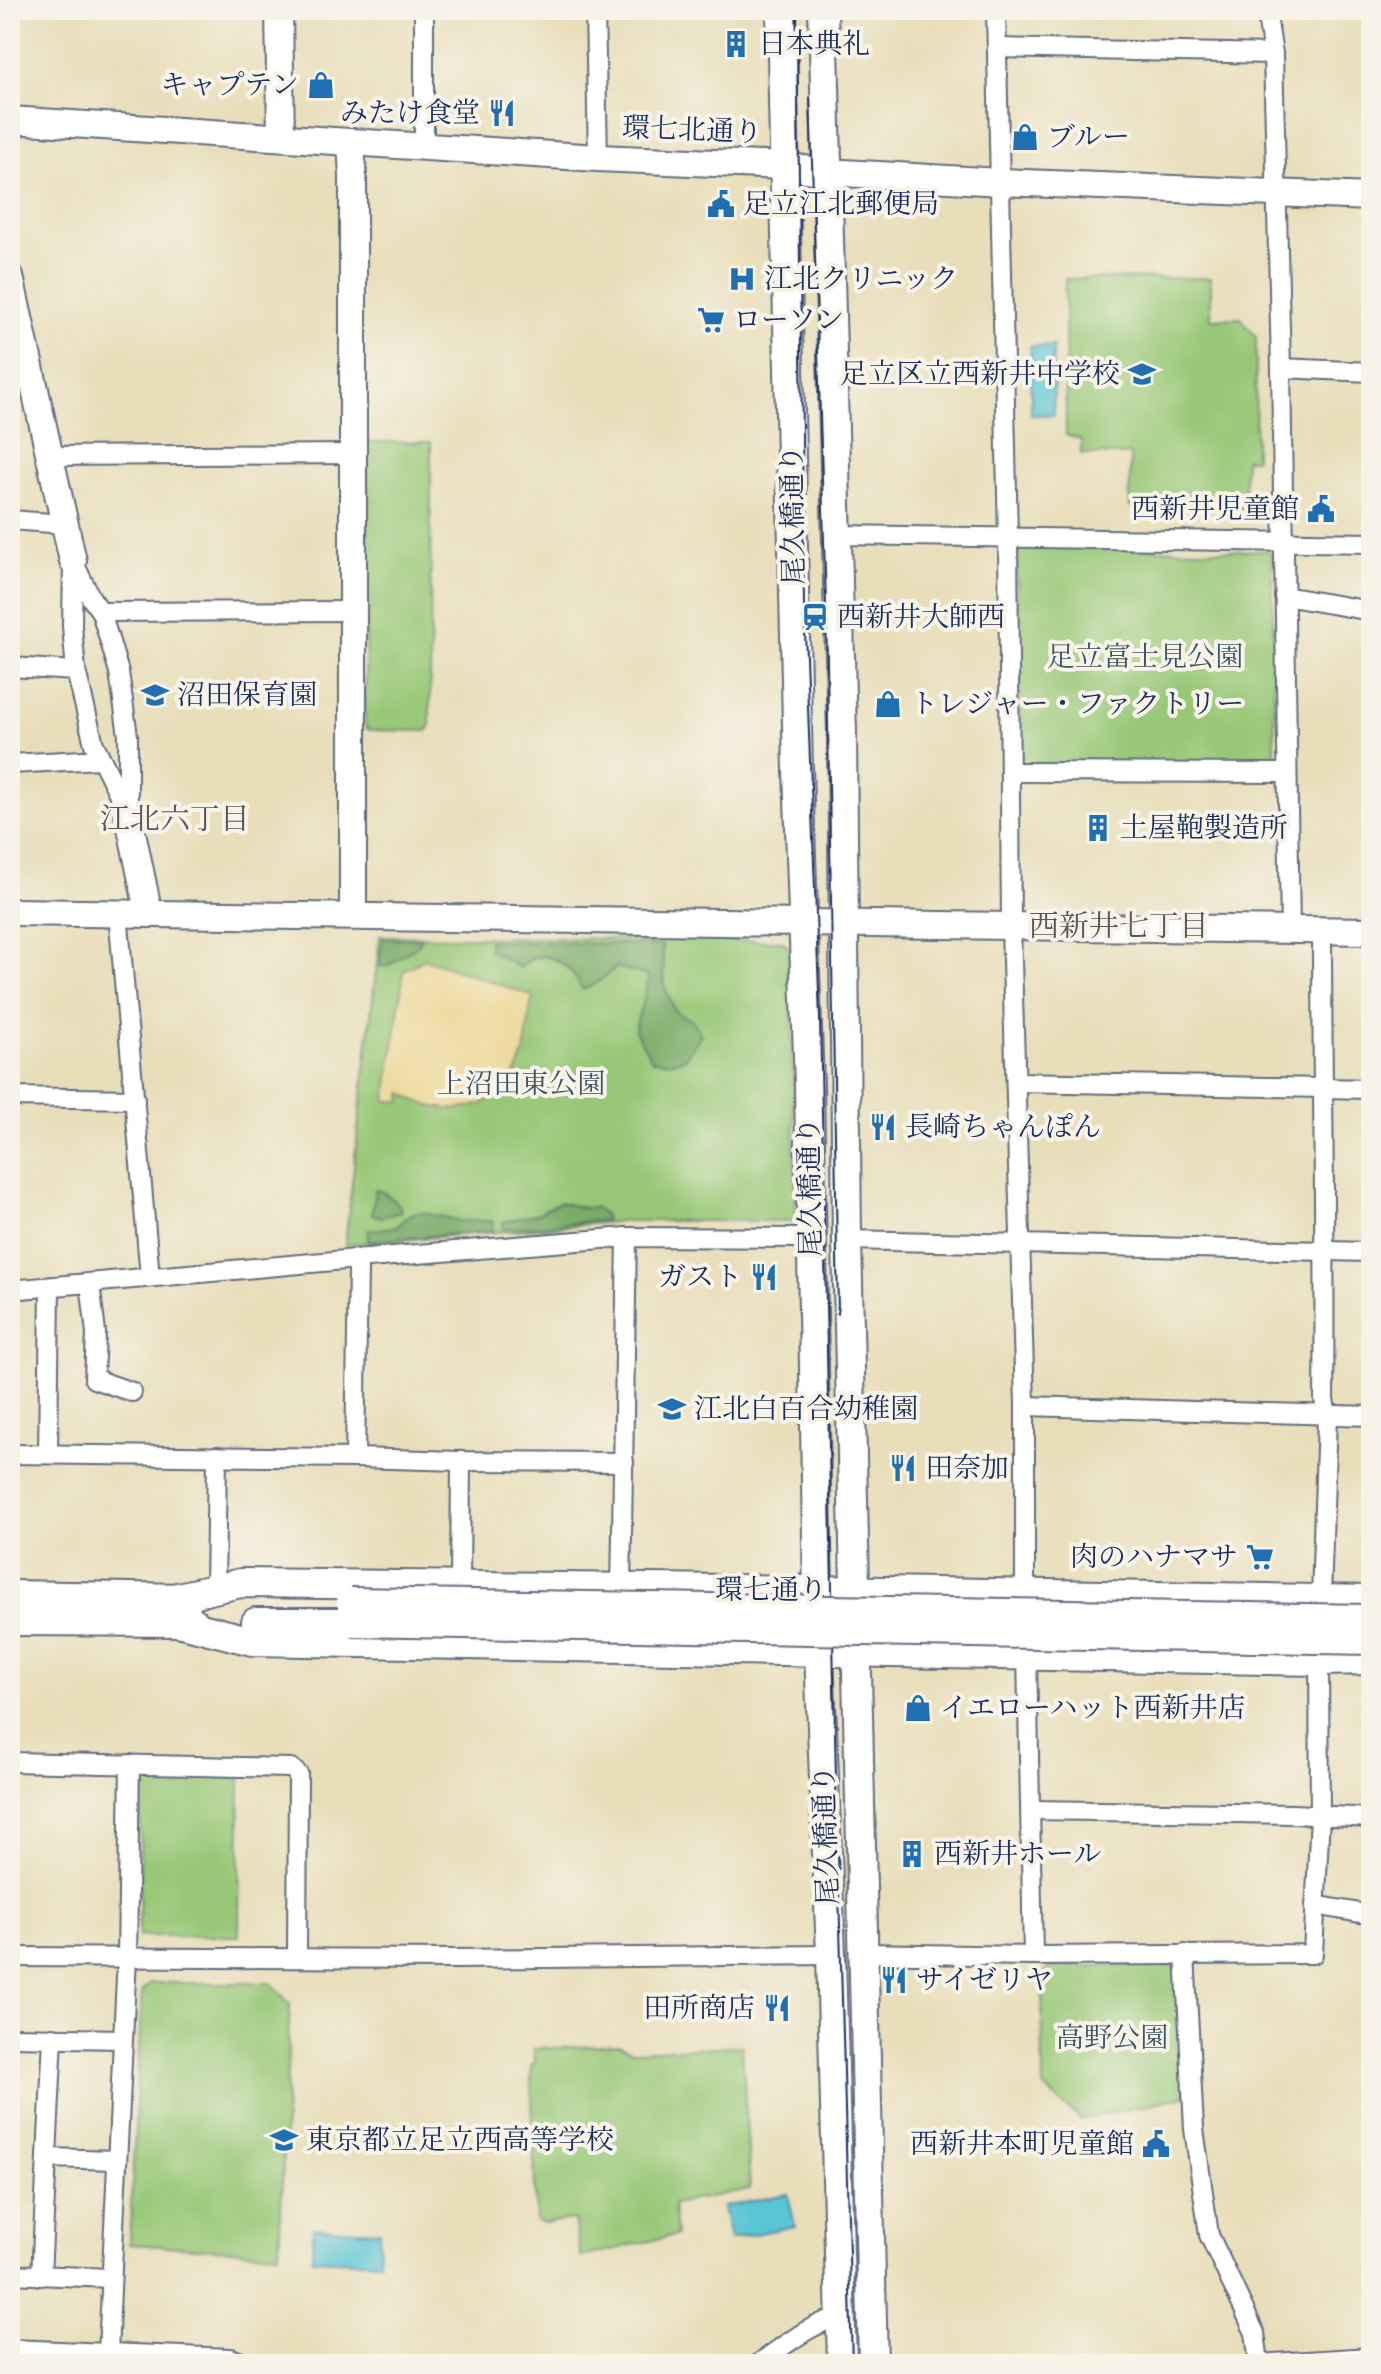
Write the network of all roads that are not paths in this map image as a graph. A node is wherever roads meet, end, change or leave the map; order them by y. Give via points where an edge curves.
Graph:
1 (279, 10) edge
2 (424, 10) edge
3 (595, 10) edge
4 (781, 10) edge
5 (823, 10) edge
6 (996, 10) edge
7 (1266, 10) edge
8 (997, 48) junction
9 (1273, 54) junction
10 (10, 120) edge
11 (281, 137) junction
12 (351, 142) junction
13 (424, 146) junction
14 (598, 158) junction
15 (785, 166) junction
16 (826, 172) junction
17 (1001, 182) junction
18 (1276, 193) junction
19 (1371, 197) edge
20 (10, 277) edge
21 (1281, 368) junction
22 (1371, 372) edge
23 (21, 378) edge
24 (352, 454) junction
25 (50, 456) junction
26 (10, 520) edge
27 (64, 524) junction
28 (837, 535) junction
29 (1008, 537) junction
30 (1283, 542) junction
31 (1371, 543) edge
32 (73, 561) junction
33 (1284, 596) junction
34 (352, 611) junction
35 (1371, 611) edge
36 (101, 612) junction
37 (10, 667) edge
38 (76, 671) junction
39 (101, 759) junction
40 (10, 764) edge
41 (1010, 772) junction
42 (1287, 773) junction
43 (128, 813) junction
44 (10, 912) edge
45 (118, 913) junction
46 (149, 914) junction
47 (353, 916) junction
48 (803, 923) junction
49 (844, 924) junction
50 (1011, 926) junction
51 (1290, 930) junction
52 (1322, 930) junction
53 (1371, 931) edge
54 (1017, 1082) junction
55 (1322, 1088) junction
56 (1371, 1089) edge
57 (10, 1097) edge
58 (135, 1099) junction
59 (627, 1237) junction
60 (811, 1238) junction
61 (847, 1240) junction
62 (1019, 1244) junction
63 (1326, 1251) junction
64 (1371, 1252) edge
65 (356, 1259) junction
66 (150, 1277) junction
67 (90, 1283) junction
68 (50, 1287) junction
69 (10, 1290) edge
70 (132, 1392) dead end
71 (1025, 1406) junction
72 (1327, 1416) junction
73 (1371, 1416) edge
74 (10, 1454) edge
75 (48, 1454) junction
76 (217, 1456) junction
77 (355, 1458) junction
78 (461, 1461) junction
79 (624, 1462) junction
80 (460, 1586) junction
81 (215, 1589) junction
82 (621, 1589) junction
83 (819, 1590) junction
84 (856, 1591) junction
85 (1025, 1593) junction
86 (10, 1595) edge
87 (1321, 1599) junction
88 (1371, 1600) edge
89 (176, 1610) junction
90 (351, 1612) junction
91 (1371, 1619) edge
92 (10, 1621) edge
93 (1371, 1640) edge
94 (819, 1652) junction
95 (858, 1652) junction
96 (1027, 1655) junction
97 (1371, 1660) edge
98 (1319, 1661) junction
99 (10, 1762) edge
100 (130, 1764) junction
101 (1031, 1810) junction
102 (1320, 1815) junction
103 (1371, 1818) edge
104 (1315, 1905) junction
105 (1371, 1915) edge
106 (863, 1953) junction
107 (1185, 1954) junction
108 (831, 1955) junction
109 (1033, 1956) junction
110 (10, 1957) edge
111 (127, 1957) junction
112 (297, 1958) junction
113 (10, 2037) edge
114 (53, 2037) junction
115 (122, 2039) junction
116 (47, 2158) junction
117 (117, 2160) junction
118 (10, 2274) edge
119 (41, 2276) junction
120 (111, 2278) junction
121 (840, 2317) junction
122 (10, 2349) edge
123 (108, 2352) junction
124 (39, 2357) edge
125 (1371, 2357) edge
126 (236, 2362) edge
127 (1258, 2363) edge
128 (758, 2364) edge
129 (842, 2364) edge
130 (873, 2364) edge

1 - 11 street
2 - 13 street
3 - 14 street
4 - 15 main road, 尾久橋通り
5 - 16 main road, 尾久橋通り
6 - 8 street
7 - 9 street
8 - 9 street
8 - 17 street
9 - 18 street
10 - 11 street, 環七北通り
11 - 12 street, 環七北通り
12 - 13 street, 環七北通り
12 - 24 street
13 - 14 street, 環七北通り
14 - 15 street, 環七北通り
15 - 16 street, 環七北通り
15 - 48 main road, 尾久橋通り
16 - 17 street, 環七北通り
16 - 28 main road, 尾久橋通り
17 - 18 street, 環七北通り
17 - 29 street
18 - 19 street, 環七北通り
18 - 21 street
20 - 23 street
21 - 22 street
21 - 30 street
23 - 25 street
24 - 25 street
24 - 34 street
25 - 27 street
26 - 27 street
27 - 32 street
28 - 29 street
28 - 49 main road, 尾久橋通り
29 - 30 street
29 - 41 street
30 - 31 street
30 - 33 street
32 - 36 street
32 - 38 street
33 - 35 street
33 - 42 street
34 - 36 street
34 - 47 street
36 - 43 street via 127,717
37 - 38 street
38 - 39 street
39 - 40 street
39 - 43 street
41 - 42 street
41 - 50 street
42 - 51 street
43 - 46 street
44 - 45 street
45 - 46 street
45 - 58 street
46 - 47 street
47 - 48 street
48 - 49 street
48 - 60 main road, 尾久橋通り
49 - 50 street
49 - 61 main road, 尾久橋通り
50 - 51 street
50 - 54 street
51 - 52 street
52 - 53 street
52 - 55 street
54 - 55 street
54 - 62 street
55 - 56 street
55 - 63 street
57 - 58 street
58 - 66 street
59 - 60 street
59 - 65 street
59 - 79 street
60 - 83 main road, 尾久橋通り
61 - 62 street
61 - 84 main road, 尾久橋通り
62 - 63 street
62 - 71 street
63 - 64 street
63 - 72 street
65 - 66 street
65 - 77 street
66 - 67 street
67 - 68 street
67 - 70 street via 94,1379
68 - 69 street
68 - 75 street
71 - 72 street
71 - 85 street
72 - 73 street
72 - 87 street
74 - 75 street
75 - 76 street
76 - 77 street
76 - 81 street
77 - 78 street
78 - 79 street
78 - 80 street
79 - 82 street
80 - 81 main road, 環七通り via 241,1583
80 - 82 main road, 環七通り
81 - 89 main road, 環七通り
82 - 83 main road, 環七通り
83 - 84 main road, 環七通り
83 - 94 main road, 尾久橋通り
84 - 85 main road, 環七通り
84 - 95 main road, 尾久橋通り
85 - 87 main road, 環七通り
86 - 89 main road, 環七通り
87 - 88 main road, 環七通り
89 - 90 main road, 環七通り
89 - 92 main road, 環七通り
89 - 94 main road, 環七通り via 252,1641
90 - 91 main road, 環七通り, bridge
90 - 93 main road, 環七通り, bridge
94 - 95 main road, 環七通り
94 - 108 main road, 尾久橋通り
95 - 96 main road, 環七通り
95 - 106 main road, 尾久橋通り
96 - 98 main road, 環七通り
96 - 101 street
97 - 98 main road, 環七通り
98 - 102 street
99 - 100 street
100 - 111 street
100 - 112 street via 291,1768 298,1774
101 - 102 street
101 - 109 street
102 - 103 street
102 - 104 street
104 - 105 street
104 - 107 street via 1313,1954
106 - 109 street
106 - 130 main road, 尾久橋通り
107 - 109 street
107 - 127 street via 1194,2129 1209,2235 1255,2333
108 - 112 street
108 - 121 main road, 尾久橋通り
110 - 111 street
111 - 112 street
111 - 115 street
113 - 114 street
114 - 115 street
114 - 116 street
115 - 117 street
116 - 117 street
116 - 119 street
117 - 120 street
118 - 119 street
119 - 120 street
120 - 123 street
121 - 128 street via 802,2334
121 - 129 main road, 尾久橋通り
122 - 124 street
123 - 124 street
123 - 126 street
125 - 127 street

